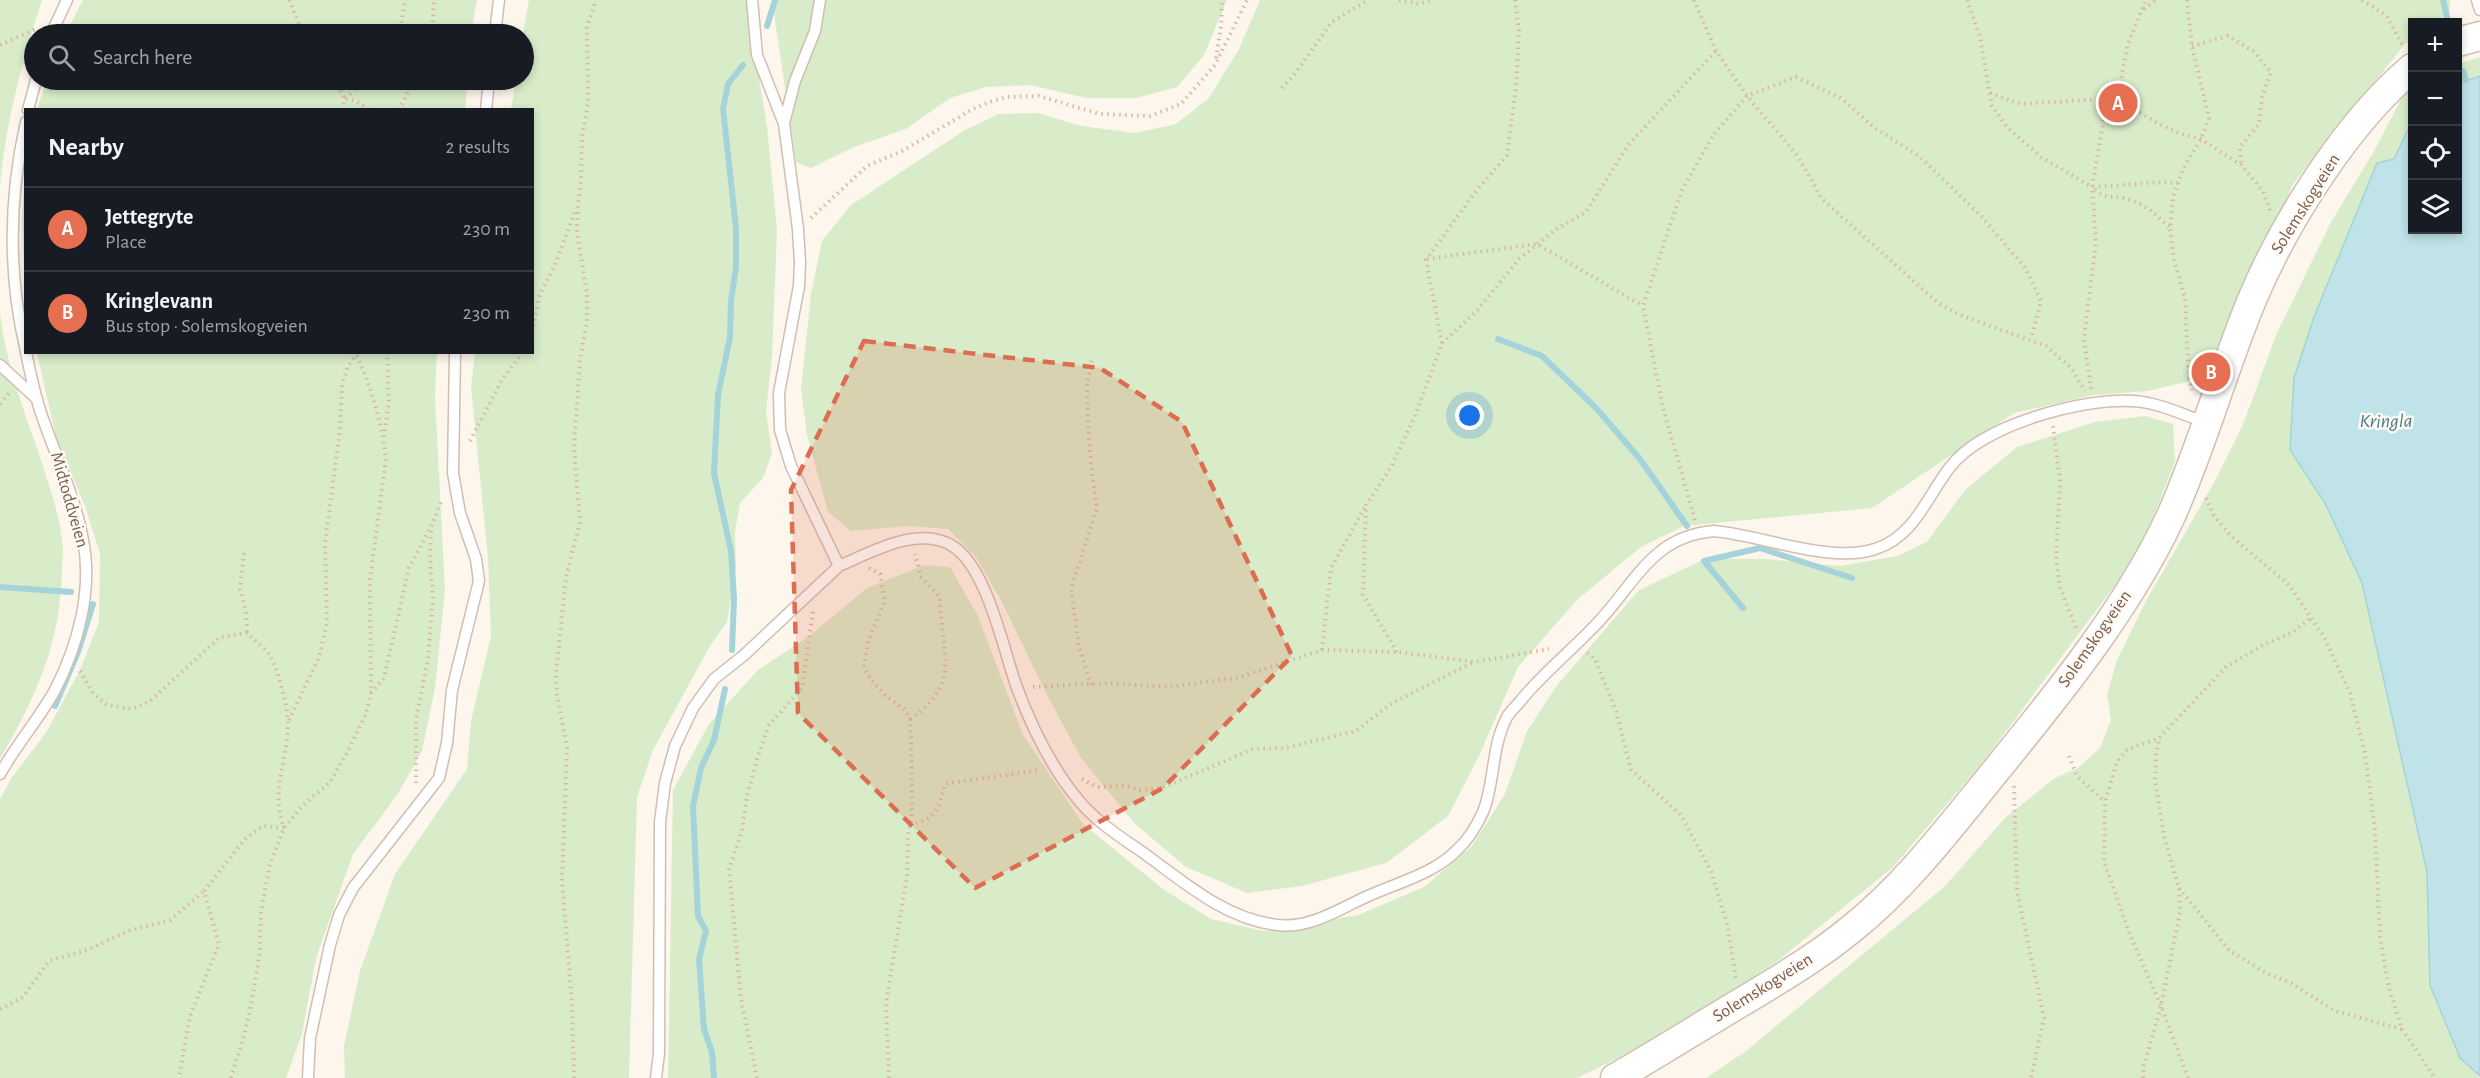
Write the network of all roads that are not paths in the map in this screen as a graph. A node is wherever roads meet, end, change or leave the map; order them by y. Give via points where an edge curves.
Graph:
1 (67, 0) edge
2 (499, 0) edge
3 (752, 0) edge
4 (820, 0) edge
5 (2476, 0) edge
6 (2480, 10) edge
7 (56, 24) edge
8 (496, 24) edge
9 (2480, 36) edge
10 (2462, 41) edge
11 (2408, 65) edge
12 (33, 90) edge
13 (488, 90) edge
14 (29, 108) edge
15 (486, 108) edge
16 (784, 124) junction
17 (24, 130) edge
18 (24, 342) edge
19 (26, 354) edge
20 (455, 354) edge
21 (0, 364) edge
22 (37, 399) junction
23 (2207, 423) junction
24 (839, 566) junction
25 (0, 774) edge
26 (308, 1078) edge
27 (656, 1078) edge
28 (1615, 1078) edge

1 - 7 lane
2 - 8 lane
3 - 16 lane via 757,55
4 - 16 lane via 816,31 795,81
5 - 6 lane
9 - 10 street
11 - 23 street, Solemskogveien via 2318,179 2281,240 2254,294
12 - 14 lane
13 - 15 lane
16 - 24 lane via 800,263 779,393 780,430 791,466
17 - 18 lane, Midtoddveien via 12,247
19 - 22 lane, Midtoddveien
20 - 26 lane via 453,473 479,581 452,690 447,743 439,778 353,888 339,915 310,1038
21 - 22 lane
22 - 25 lane, Midtoddveien via 84,541 86,589 71,651 55,689
23 - 24 lane via 2135,401 2051,413 1993,432 1950,466 1906,530 1894,541 1863,553 1827,552 1728,532 1698,532 1677,540 1654,557 1506,718 1483,812 1458,850 1411,879 1312,921 1290,926 1251,919 1197,892 1113,832 1081,803 1041,743 1017,688 981,581 972,564 956,548 933,539 911,540
23 - 28 street, Solemskogveien via 2168,521 2150,555 2044,720 2014,748 1927,854 1882,902 1813,958
24 - 27 lane via 714,680 693,708 675,746 660,822

